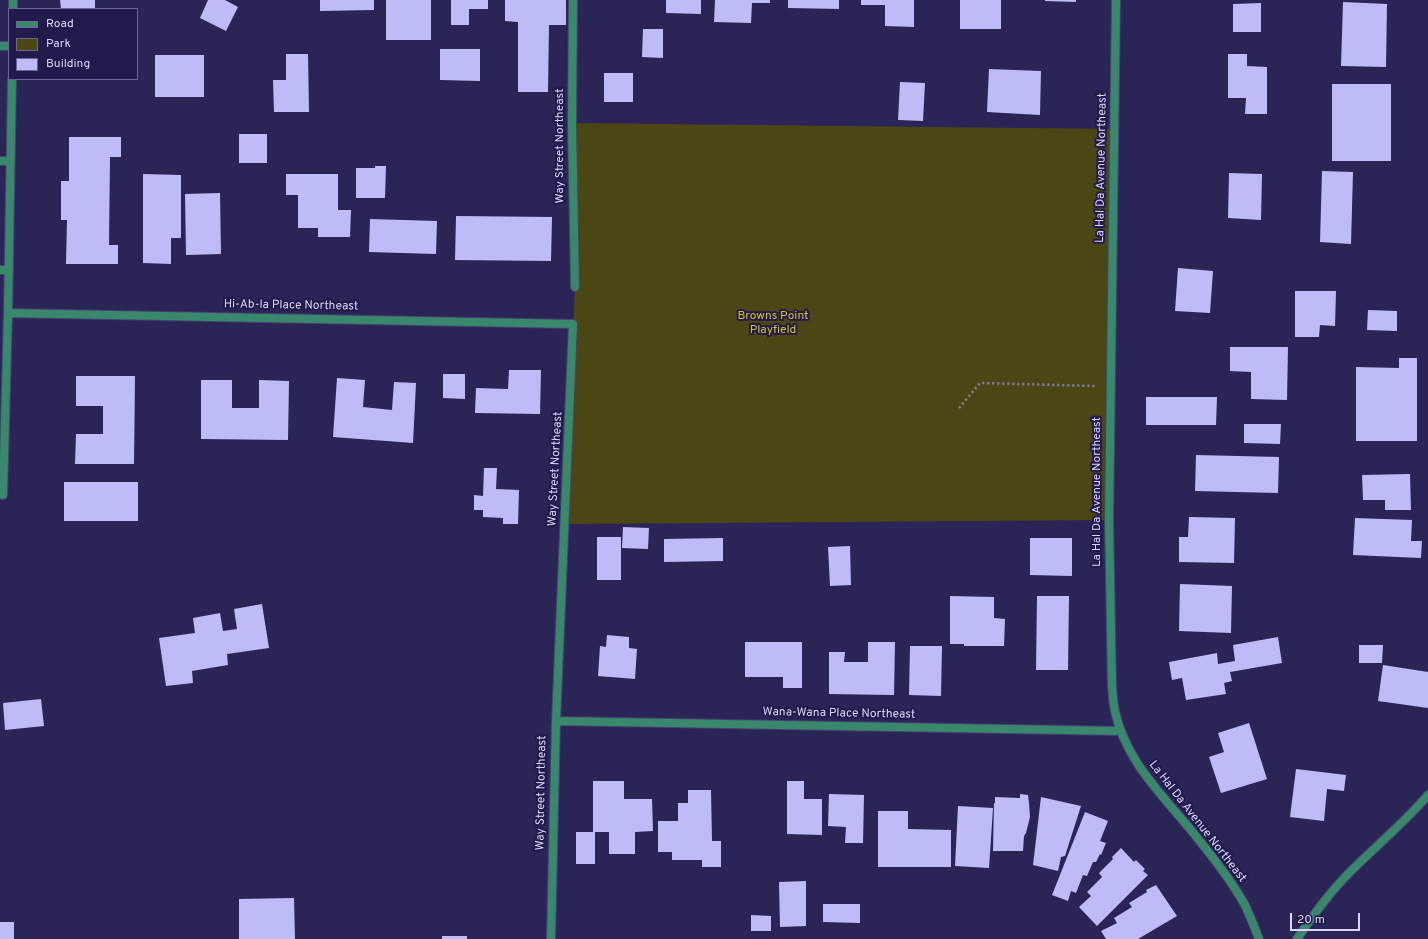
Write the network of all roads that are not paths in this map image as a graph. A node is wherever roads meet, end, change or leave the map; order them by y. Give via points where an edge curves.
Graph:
1 (573, 0) edge
2 (1116, 0) edge
3 (12, 80) edge
4 (0, 161) edge
5 (10, 161) junction
6 (4, 270) edge
7 (575, 287) dead end
8 (8, 313) junction
9 (573, 324) joint
10 (3, 495) dead end
11 (556, 721) junction
12 (1121, 731) junction
13 (1428, 794) edge
14 (551, 939) edge
15 (1259, 939) edge
16 (1297, 939) edge

1 - 7 street, Way Street Northeast
2 - 12 street, La Hal Da Avenue Northeast via 1109,520 1112,687 1115,712
3 - 5 street
4 - 5 street
5 - 6 street
6 - 8 street
8 - 9 street, Hi-Ab-la Place Northeast
8 - 10 street
9 - 11 street, Way Street Northeast
11 - 12 street, Wana-Wana Place Northeast
11 - 14 street, Way Street Northeast
12 - 15 street, La Hal Da Avenue Northeast via 1137,763 1158,793 1225,874 1245,906
13 - 16 street via 1349,872 1313,915

